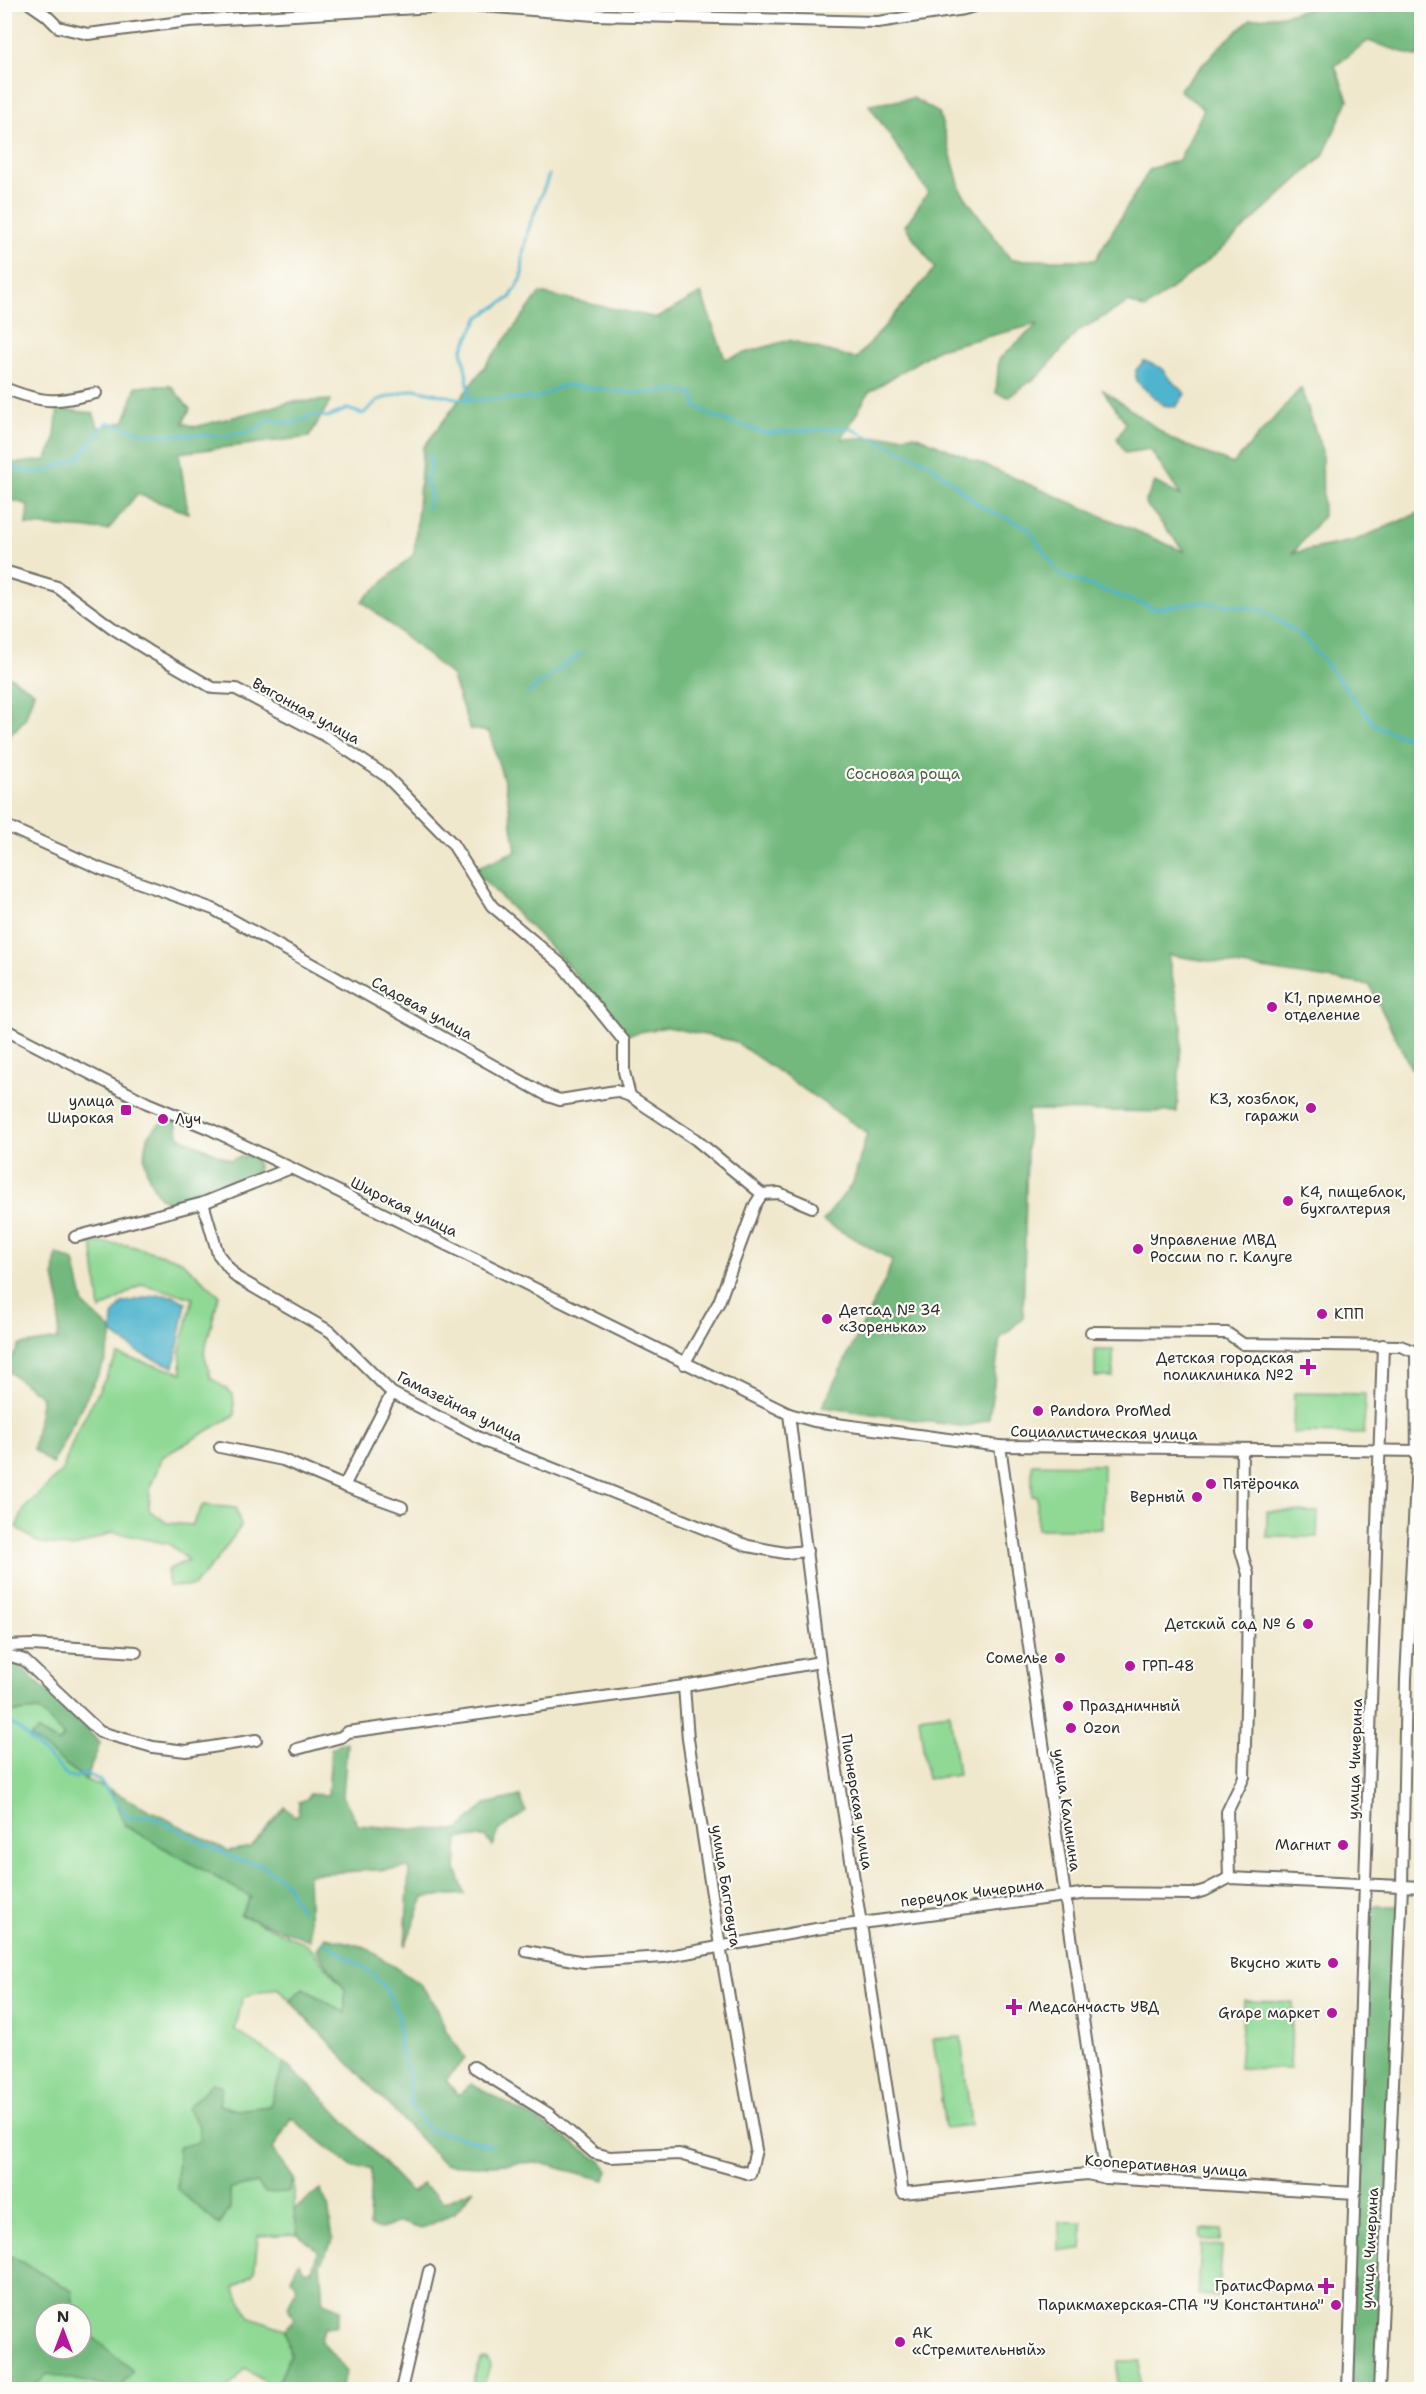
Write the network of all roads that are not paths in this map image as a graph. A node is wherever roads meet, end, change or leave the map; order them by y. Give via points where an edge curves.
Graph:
1 (30, 4) edge
2 (981, 4) edge
3 (469, 5) edge
4 (4, 388) edge
5 (96, 393) dead end
6 (4, 571) edge
7 (4, 825) edge
8 (4, 1029) edge
9 (630, 1096) junction
10 (291, 1168) junction
11 (762, 1194) junction
12 (203, 1203) junction
13 (812, 1207) dead end
14 (75, 1237) dead end
15 (1091, 1332) dead end
16 (1383, 1345) junction
17 (684, 1364) junction
18 (393, 1393) junction
19 (789, 1414) junction
20 (1000, 1446) junction
21 (220, 1447) dead end
22 (1242, 1449) junction
23 (1380, 1451) junction
24 (1420, 1451) edge
25 (344, 1486) junction
26 (402, 1507) dead end
27 (807, 1551) junction
28 (4, 1646) edge
29 (136, 1652) dead end
30 (4, 1654) edge
31 (820, 1662) junction
32 (684, 1686) junction
33 (256, 1740) dead end
34 (297, 1749) dead end
35 (1229, 1878) junction
36 (1366, 1884) junction
37 (1402, 1886) junction
38 (1422, 1887) edge
39 (1064, 1896) junction
40 (860, 1923) junction
41 (720, 1946) junction
42 (526, 1951) dead end
43 (474, 2067) dead end
44 (1106, 2178) junction
45 (903, 2193) joint
46 (1355, 2193) junction
47 (429, 2271) dead end
48 (401, 2390) edge
49 (1348, 2390) edge
50 (1379, 2390) edge

1 - 3 street via 58,27 88,34 189,21
2 - 3 street via 878,22 594,15
4 - 5 street via 31,399 60,402
6 - 9 street, Выгонная улица via 57,587 114,629 213,688 236,689 326,736 386,776 452,843 492,906 562,965 624,1041 624,1072
7 - 9 street, Садовая улица via 101,869 213,909 548,1096 560,1101 616,1091
8 - 10 street, Широкая улица via 147,1102
9 - 11 street, Садовая улица via 695,1139
10 - 12 street
10 - 17 street, Широкая улица
11 - 13 street via 778,1193
11 - 17 street via 719,1302
12 - 14 street
12 - 18 street, Гамазейная улица via 218,1254 236,1277 331,1332
15 - 16 street via 1227,1333 1243,1344
16 - 23 street, улица Чичерина
16 - 24 street, улица Чичерина via 1416,1352
17 - 19 street, Широкая улица
18 - 25 street
18 - 27 street, Гамазейная улица via 489,1443 748,1546 785,1553
19 - 20 street, Социалистическая улица via 814,1421
19 - 27 street, Пионерская улица
20 - 22 street, Социалистическая улица
20 - 39 street, улица Калинина
21 - 25 street via 283,1460
22 - 23 street, Социалистическая улица
22 - 35 street via 1241,1550 1248,1574 1244,1777 1227,1812
23 - 24 street, Социалистическая улица
23 - 36 street, улица Чичерина
24 - 37 street, улица Чичерина via 1406,1679
25 - 26 street
27 - 31 street, Пионерская улица
28 - 29 street
30 - 33 street via 24,1660 100,1732 153,1747 186,1751
31 - 32 street
31 - 40 street, Пионерская улица
32 - 34 street via 348,1732
32 - 41 street, улица Багговута via 688,1739
35 - 36 street, переулок Чичерина
35 - 39 street, переулок Чичерина via 1193,1894
36 - 37 street, переулок Чичерина
36 - 46 street, улица Чичерина
37 - 38 street, переулок Чичерина
37 - 50 street, улица Чичерина
39 - 40 street, переулок Чичерина
39 - 44 street, улица Калинина
40 - 41 street, переулок Чичерина
40 - 45 street, Пионерская улица
41 - 42 street, переулок Чичерина via 664,1957 584,1962
41 - 43 street, улица Багговута via 756,2150 750,2174 679,2154 610,2157 594,2153 549,2114
44 - 45 street, Кооперативная улица via 1087,2174
44 - 46 street, Кооперативная улица
46 - 49 street, улица Чичерина
47 - 48 street

